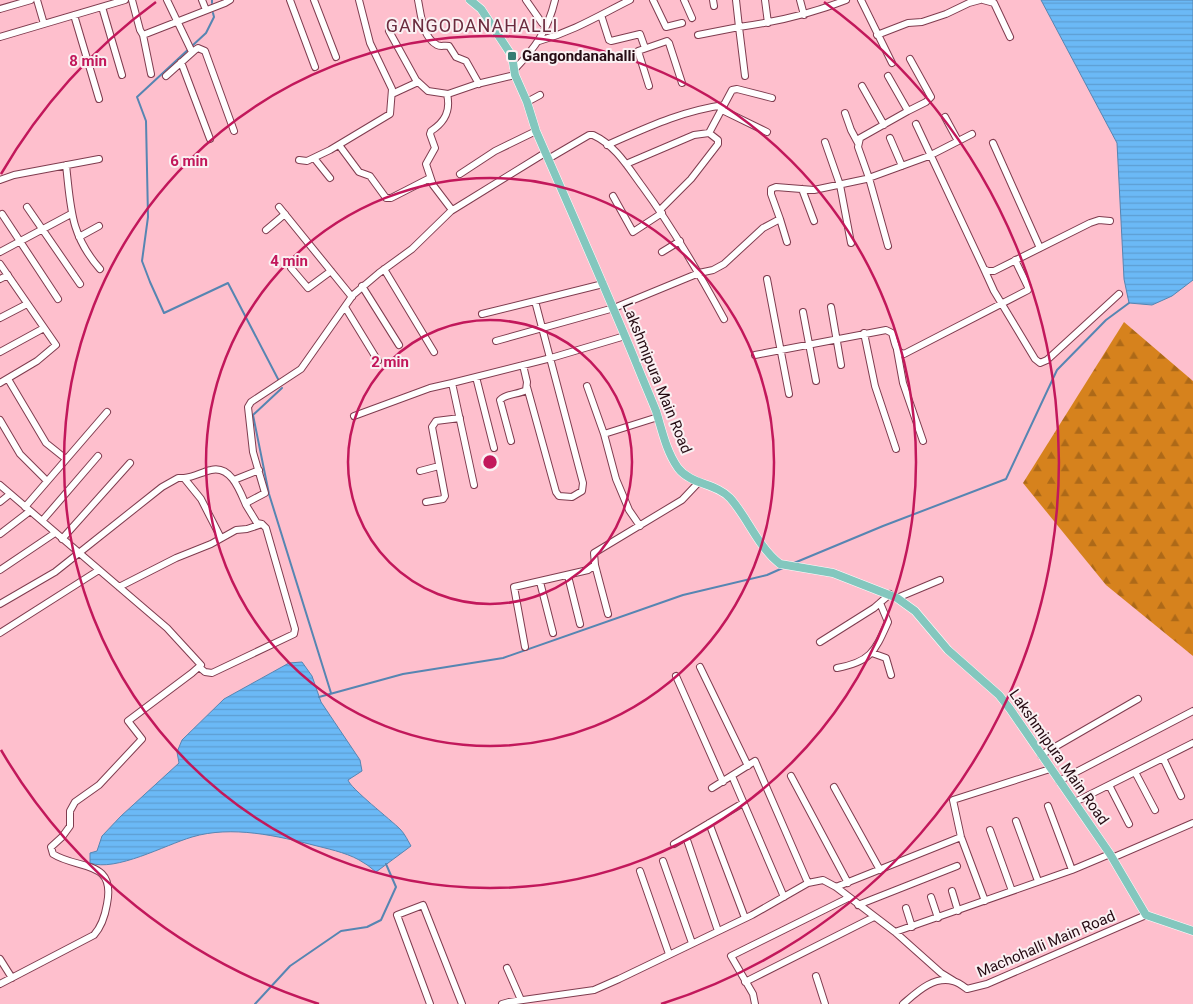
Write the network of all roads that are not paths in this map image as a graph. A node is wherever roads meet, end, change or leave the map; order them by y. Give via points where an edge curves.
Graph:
1 (31, 0) edge
2 (37, 0) edge
3 (126, 0) edge
4 (132, 0) edge
5 (167, 0) edge
6 (202, 0) edge
7 (230, 0) edge
8 (290, 0) edge
9 (314, 0) edge
10 (359, 0) edge
11 (418, 0) edge
12 (470, 0) edge
13 (526, 0) edge
14 (555, 0) edge
15 (630, 0) edge
16 (653, 0) edge
17 (684, 0) edge
18 (736, 0) edge
19 (765, 0) edge
20 (800, 0) edge
21 (846, 0) edge
22 (860, 0) edge
23 (982, 0) edge
24 (20, 2) edge
25 (835, 2) edge
26 (102, 7) junction
27 (0, 8) edge
28 (206, 10) junction
29 (74, 15) junction
30 (804, 15) junction
31 (601, 16) junction
32 (692, 18) dead end
33 (178, 22) junction
34 (768, 23) junction
35 (44, 24) junction
36 (682, 24) dead end
37 (546, 26) junction
38 (739, 27) junction
39 (389, 31) dead end
40 (143, 35) junction
41 (698, 35) dead end
42 (877, 35) junction
43 (0, 37) edge
44 (1010, 37) dead end
45 (539, 42) junction
46 (645, 48) junction
47 (191, 50) junction
48 (336, 57) dead end
49 (910, 59) dead end
50 (181, 62) junction
51 (892, 64) dead end
52 (315, 67) dead end
53 (514, 72) junction
54 (151, 74) dead end
55 (122, 75) dead end
56 (166, 76) dead end
57 (745, 76) dead end
58 (888, 76) dead end
59 (418, 82) junction
60 (682, 83) dead end
61 (478, 84) junction
62 (649, 86) dead end
63 (862, 86) dead end
64 (392, 94) junction
65 (447, 94) junction
66 (540, 94) dead end
67 (772, 98) dead end
68 (99, 99) dead end
69 (527, 102) junction
70 (723, 108) junction
71 (908, 112) junction
72 (845, 113) dead end
73 (945, 117) dead end
74 (916, 124) dead end
75 (884, 125) junction
76 (234, 130) dead end
77 (536, 132) junction
78 (767, 132) dead end
79 (710, 133) junction
80 (972, 134) dead end
81 (890, 138) dead end
82 (210, 139) dead end
83 (958, 141) junction
84 (825, 142) dead end
85 (858, 143) junction
86 (993, 143) dead end
87 (339, 145) junction
88 (607, 145) junction
89 (931, 155) junction
90 (546, 156) junction
91 (314, 158) junction
92 (99, 159) dead end
93 (299, 160) dead end
94 (626, 164) junction
95 (66, 165) junction
96 (902, 166) junction
97 (460, 174) dead end
98 (330, 178) dead end
99 (430, 178) junction
100 (869, 178) junction
101 (0, 180) edge
102 (840, 185) junction
103 (802, 189) junction
104 (614, 196) dead end
105 (27, 207) dead end
106 (279, 207) dead end
107 (452, 210) junction
108 (661, 212) junction
109 (2, 214) dead end
110 (71, 214) junction
111 (285, 214) junction
112 (780, 219) junction
113 (814, 221) dead end
114 (1110, 221) dead end
115 (99, 226) dead end
116 (43, 230) junction
117 (266, 230) dead end
118 (79, 237) junction
119 (680, 241) junction
120 (20, 242) junction
121 (787, 242) dead end
122 (851, 243) dead end
123 (888, 246) dead end
124 (1040, 248) junction
125 (0, 252) edge
126 (662, 252) dead end
127 (298, 259) dead end
128 (1015, 260) junction
129 (0, 264) edge
130 (100, 269) dead end
131 (384, 269) junction
132 (984, 269) junction
133 (331, 271) junction
134 (700, 273) junction
135 (8, 275) junction
136 (0, 279) edge
137 (767, 279) dead end
138 (80, 284) dead end
139 (603, 284) junction
140 (362, 286) junction
141 (1119, 294) dead end
142 (352, 297) junction
143 (58, 299) dead end
144 (535, 301) junction
145 (1002, 303) junction
146 (27, 304) junction
147 (345, 307) junction
148 (831, 307) dead end
149 (614, 308) junction
150 (802, 312) dead end
151 (482, 314) dead end
152 (0, 318) edge
153 (724, 319) dead end
154 (44, 328) junction
155 (543, 328) junction
156 (864, 333) junction
157 (625, 336) junction
158 (836, 339) junction
159 (496, 341) dead end
160 (809, 344) junction
161 (399, 345) dead end
162 (780, 350) junction
163 (897, 350) junction
164 (0, 352) edge
165 (434, 352) dead end
166 (754, 355) dead end
167 (551, 358) junction
168 (378, 362) dead end
169 (523, 365) junction
170 (841, 365) dead end
171 (476, 377) junction
172 (8, 379) junction
173 (816, 381) dead end
174 (0, 383) edge
175 (452, 383) junction
176 (587, 386) dead end
177 (527, 387) junction
178 (789, 394) dead end
179 (107, 412) dead end
180 (354, 416) dead end
181 (658, 417) junction
182 (460, 418) junction
183 (0, 420) edge
184 (604, 434) junction
185 (511, 441) dead end
186 (923, 441) dead end
187 (494, 448) dead end
188 (896, 449) dead end
189 (98, 456) dead end
190 (66, 459) junction
191 (130, 462) dead end
192 (439, 466) junction
193 (259, 470) junction
194 (420, 471) dead end
195 (184, 478) junction
196 (234, 480) junction
197 (47, 481) junction
198 (698, 482) junction
199 (0, 485) edge
200 (474, 485) dead end
201 (10, 494) junction
202 (0, 502) edge
203 (426, 502) dead end
204 (246, 505) junction
205 (28, 509) junction
206 (42, 521) junction
207 (262, 524) junction
208 (640, 526) junction
209 (55, 532) junction
210 (0, 534) edge
211 (221, 538) junction
212 (62, 539) junction
213 (78, 553) junction
214 (595, 565) junction
215 (0, 570) edge
216 (98, 570) junction
217 (568, 576) junction
218 (940, 580) dead end
219 (540, 582) junction
220 (119, 587) junction
221 (894, 596) junction
222 (880, 603) junction
223 (0, 604) edge
224 (608, 614) dead end
225 (580, 624) dead end
226 (0, 633) edge
227 (553, 633) dead end
228 (820, 642) dead end
229 (525, 647) dead end
230 (872, 653) junction
231 (198, 667) junction
232 (700, 667) dead end
233 (837, 668) dead end
234 (891, 675) dead end
235 (676, 676) dead end
236 (1138, 699) dead end
237 (1193, 711) edge
238 (1191, 744) edge
239 (1193, 752) edge
240 (1041, 755) junction
241 (1163, 758) junction
242 (748, 766) junction
243 (1050, 769) junction
244 (1135, 772) junction
245 (732, 776) junction
246 (791, 776) dead end
247 (1059, 781) junction
248 (723, 782) junction
249 (1110, 785) junction
250 (834, 787) dead end
251 (712, 788) dead end
252 (1181, 796) dead end
253 (1074, 802) junction
254 (743, 803) junction
255 (1048, 806) dead end
256 (1156, 810) dead end
257 (1016, 821) dead end
258 (709, 823) junction
259 (1193, 823) edge
260 (1130, 824) dead end
261 (990, 830) dead end
262 (686, 837) junction
263 (961, 837) junction
264 (674, 844) dead end
265 (1111, 856) junction
266 (663, 861) dead end
267 (957, 866) dead end
268 (880, 870) junction
269 (1072, 870) junction
270 (640, 871) dead end
271 (1038, 881) junction
272 (848, 882) junction
273 (808, 883) junction
274 (836, 887) junction
275 (952, 890) dead end
276 (1012, 890) junction
277 (784, 896) junction
278 (931, 897) dead end
279 (848, 898) junction
280 (985, 901) junction
281 (858, 905) junction
282 (906, 908) dead end
283 (958, 911) junction
284 (1146, 915) junction
285 (745, 918) junction
286 (874, 918) junction
287 (938, 918) junction
288 (912, 927) junction
289 (718, 931) junction
290 (1193, 931) edge
291 (895, 932) junction
292 (692, 943) junction
293 (669, 954) junction
294 (0, 958) edge
295 (506, 968) dead end
296 (816, 976) dead end
297 (12, 978) junction
298 (954, 981) junction
299 (745, 982) junction
300 (0, 984) edge
301 (522, 1000) junction
302 (430, 1004) edge
303 (462, 1004) edge
304 (502, 1004) edge
305 (755, 1004) edge
306 (825, 1004) edge
307 (903, 1004) edge

1 - 24 street
2 - 35 street
3 - 26 street
4 - 40 street
5 - 33 street
6 - 28 street
7 - 28 street
8 - 52 street
9 - 48 street
10 - 64 street via 370,43
11 - 61 street via 424,30 430,40 438,46 449,46 456,57 466,61
12 - 53 main road, Lakshmipura Main Road via 492,23 512,56
13 - 37 street
14 - 37 street
15 - 31 street
16 - 36 street via 666,28
17 - 32 street
18 - 38 street
19 - 34 street
20 - 30 street
21 - 25 street
22 - 42 street
23 - 42 street
23 - 44 street via 994,2
24 - 27 street
25 - 30 street
26 - 29 street
26 - 55 street
28 - 33 street
29 - 35 street
29 - 68 street
30 - 34 street
31 - 45 street
31 - 46 street via 609,40 640,34
33 - 40 street
33 - 47 street
34 - 38 street
35 - 43 street
37 - 45 street
38 - 41 street
38 - 57 street
39 - 59 street
40 - 54 street
42 - 51 street
45 - 53 street
46 - 60 street via 669,42
46 - 62 street via 637,52
47 - 50 street
47 - 76 street via 205,51
49 - 71 street via 931,97
50 - 56 street
50 - 82 street
53 - 61 street
53 - 69 main road, Lakshmipura Main Road
58 - 71 street
59 - 64 street
59 - 65 street via 428,91
61 - 65 street
63 - 75 street
64 - 87 street via 390,114
65 - 99 street via 447,113 430,134 435,148 426,164
66 - 69 street
67 - 70 street via 732,90
69 - 77 main road, Lakshmipura Main Road
70 - 78 street
70 - 79 street
70 - 88 street via 708,108 671,117
71 - 75 street
72 - 85 street
73 - 83 street
74 - 89 street
75 - 85 street via 860,138
77 - 90 main road, Lakshmipura Main Road
77 - 97 street via 495,151
79 - 94 street via 694,135
79 - 108 street via 718,144
80 - 83 street
81 - 96 street
83 - 89 street
84 - 102 street
85 - 100 street
86 - 124 street
87 - 91 street
87 - 99 street via 359,172 370,176 386,198
88 - 90 street via 596,136 589,135
88 - 94 street
89 - 96 street
89 - 132 street
90 - 107 street
90 - 139 main road, Lakshmipura Main Road
91 - 93 street
91 - 98 street
92 - 95 street
94 - 108 street
95 - 101 street
95 - 110 street
96 - 100 street
99 - 107 street
100 - 102 street
100 - 123 street
102 - 103 street
102 - 122 street
103 - 112 street via 776,187 771,190
103 - 113 street
104 - 108 street via 633,232
105 - 116 street
106 - 111 street
107 - 131 street via 412,249
108 - 119 street
109 - 120 street
110 - 116 street
110 - 118 street
111 - 117 street
111 - 133 street
112 - 121 street
112 - 134 street via 763,228 724,264
114 - 124 street via 1090,223
115 - 118 street
116 - 120 street
116 - 138 street
118 - 130 street
119 - 126 street
119 - 134 street
120 - 125 street
120 - 143 street
124 - 128 street
127 - 133 street via 290,266 308,288
128 - 132 street via 994,271
128 - 145 street via 1028,290
129 - 135 street
131 - 140 street
131 - 165 street
132 - 145 street
133 - 142 street
134 - 149 street
134 - 153 street
135 - 136 street
135 - 146 street
137 - 162 street
139 - 144 street
139 - 149 main road, Lakshmipura Main Road
140 - 142 street
140 - 161 street
141 - 145 street via 1040,363
142 - 147 street
144 - 151 street
144 - 155 street
145 - 163 street via 914,350 904,354
146 - 152 street
146 - 154 street
147 - 168 street
147 - 193 street via 301,369 251,402 248,408 253,452
148 - 158 street
149 - 155 street
149 - 157 main road, Lakshmipura Main Road
150 - 160 street
154 - 164 street
154 - 172 street via 56,345
155 - 159 street
155 - 167 street
156 - 158 street
156 - 163 street via 890,331
156 - 188 street via 875,386
157 - 167 street
157 - 181 main road, Lakshmipura Main Road
158 - 160 street
158 - 170 street
160 - 162 street
160 - 173 street
162 - 166 street
162 - 178 street
163 - 186 street via 903,383
167 - 169 street
167 - 177 street via 583,483 582,491 572,497 559,496 556,492
169 - 171 street
169 - 177 street
171 - 175 street
171 - 187 street
172 - 174 street
172 - 190 street via 46,443
175 - 180 street
175 - 182 street
176 - 184 street
177 - 185 street via 522,393 500,400
179 - 190 street
181 - 184 street
181 - 198 main road, Lakshmipura Main Road via 668,450 678,467
182 - 192 street via 436,421 432,426
182 - 200 street
183 - 197 street via 20,454
184 - 208 street via 628,510
189 - 206 street
190 - 197 street
191 - 212 street
192 - 194 street
192 - 203 street via 445,498
193 - 196 street
193 - 204 street via 265,494
195 - 196 street via 218,469
195 - 211 street via 201,498
195 - 213 street via 162,487
196 - 204 street
197 - 205 street
198 - 208 street via 682,500
198 - 221 main road, Lakshmipura Main Road via 721,490 730,498 780,564 833,572
199 - 201 street
201 - 202 street
201 - 205 street
204 - 207 street via 257,523
205 - 206 street
205 - 210 street
206 - 209 street
207 - 211 street via 236,530
207 - 231 street via 285,588 296,629 294,634 212,673
208 - 214 street via 594,553
209 - 212 street
209 - 215 street
211 - 220 street
212 - 213 street
213 - 216 street
213 - 223 street via 54,572
214 - 217 street
214 - 224 street
216 - 220 street
216 - 226 street
217 - 219 street
217 - 225 street
218 - 221 street
219 - 227 street
219 - 229 street via 514,587
220 - 231 street via 167,628 201,665
221 - 222 street
221 - 240 main road, Lakshmipura Main Road via 915,611 948,650 998,695
222 - 228 street
222 - 230 street via 888,622
230 - 233 street via 854,666
230 - 234 street via 886,658
231 - 297 street via 128,721 142,739 99,784 75,802 70,811 70,826 51,846 53,854 58,857 92,867 104,875 108,900 99,930 94,936
232 - 242 street
235 - 248 street
236 - 240 street
237 - 247 street
238 - 239 street
238 - 241 street
240 - 243 main road, Lakshmipura Main Road
241 - 244 street
241 - 252 street
242 - 245 street
242 - 273 street via 755,761
243 - 247 main road, Lakshmipura Main Road
243 - 263 street via 953,800
244 - 249 street
244 - 256 street
245 - 248 street
245 - 254 street
246 - 272 street
247 - 253 main road, Lakshmipura Main Road
248 - 251 street
249 - 253 street
249 - 260 street
250 - 268 street
253 - 265 main road, Lakshmipura Main Road
254 - 258 street
254 - 277 street
255 - 269 street
257 - 271 street
258 - 262 street
258 - 285 street
259 - 265 street
261 - 276 street
262 - 264 street
262 - 289 street
263 - 268 street
263 - 280 street
265 - 269 street
265 - 284 main road, Lakshmipura Main Road
266 - 292 street
267 - 281 street
268 - 272 street
269 - 271 street
270 - 293 street
271 - 276 street
272 - 274 street
273 - 274 street via 823,880
273 - 277 street
274 - 279 street
275 - 283 street
276 - 280 street
277 - 285 street
278 - 287 street
279 - 281 street
279 - 299 street via 731,956
280 - 283 street
281 - 286 street
282 - 288 street
283 - 287 street
284 - 290 main road
284 - 298 street, Machohalli Main Road via 987,984 967,989
285 - 289 street
286 - 291 street
286 - 299 street
287 - 288 street
288 - 291 street
289 - 292 street
291 - 298 street
292 - 293 street
293 - 301 street via 594,990
294 - 297 street
295 - 301 street
296 - 306 street
297 - 300 street
298 - 307 street, Machohalli Main Road via 926,984
299 - 305 street
301 - 304 street
302 - 303 street via 397,915 423,905

